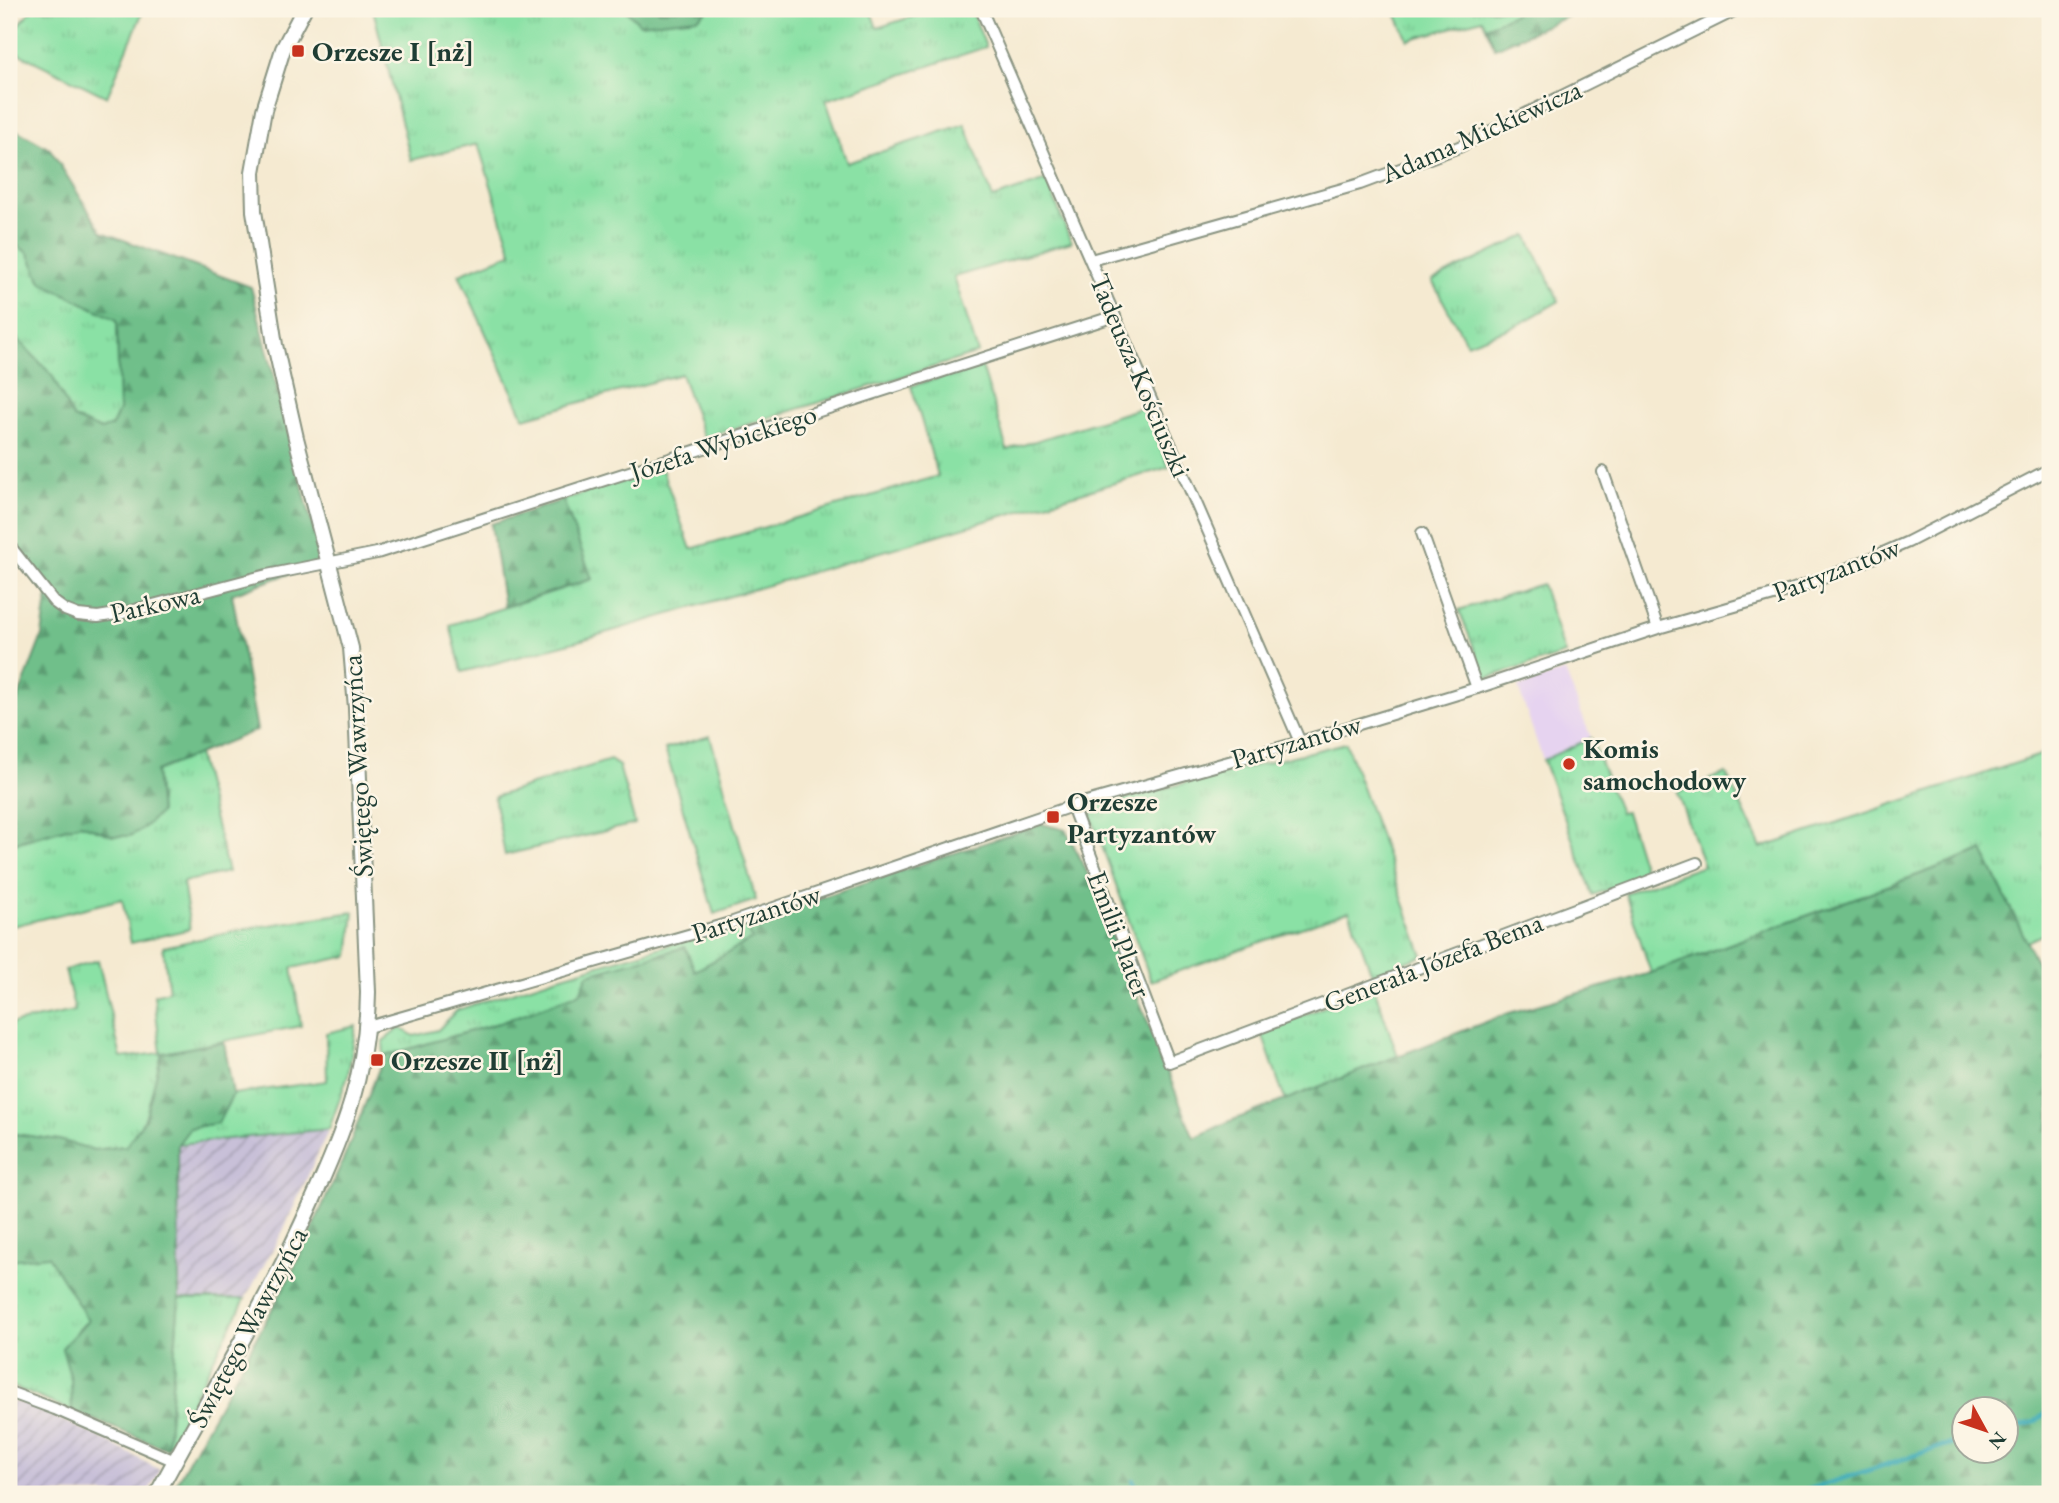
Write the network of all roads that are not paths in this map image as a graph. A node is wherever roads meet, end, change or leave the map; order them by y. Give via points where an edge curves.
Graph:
1 (304, 9) edge
2 (981, 9) edge
3 (1738, 9) edge
4 (1091, 260) junction
5 (1115, 316) junction
6 (2050, 469) edge
7 (1603, 472) dead end
8 (1422, 533) dead end
9 (9, 545) edge
10 (329, 564) junction
11 (1658, 628) junction
12 (1477, 688) junction
13 (1300, 741) junction
14 (1072, 806) junction
15 (1697, 863) dead end
16 (368, 1027) junction
17 (1169, 1062) joint
18 (9, 1392) edge
19 (175, 1461) junction
20 (157, 1494) edge

1 - 10 street, Świętego Wawrzyńca via 284,49 264,110 253,172 254,211 275,345
2 - 4 street, Tadeusza Kościuszki
3 - 4 street, Adama Mickiewicza via 1459,147 1360,184
4 - 5 street, Tadeusza Kościuszki
5 - 10 street, Józefa Wybickiego via 377,553
5 - 13 street, Tadeusza Kościuszki
6 - 11 street, Partyzantów via 1842,571
7 - 11 street
8 - 12 street
9 - 10 street, Parkowa via 54,603 78,615 98,617
10 - 16 street, Świętego Wawrzyńca via 351,648
11 - 12 street, Partyzantów
12 - 13 street, Partyzantów
13 - 14 street, Partyzantów
14 - 16 street, Partyzantów via 730,923
14 - 17 street, Emilii Plater
15 - 17 street, Generała Józefa Bema
16 - 19 street, Świętego Wawrzyńca via 338,1144 286,1259
18 - 19 street
19 - 20 street, Świętego Wawrzyńca

